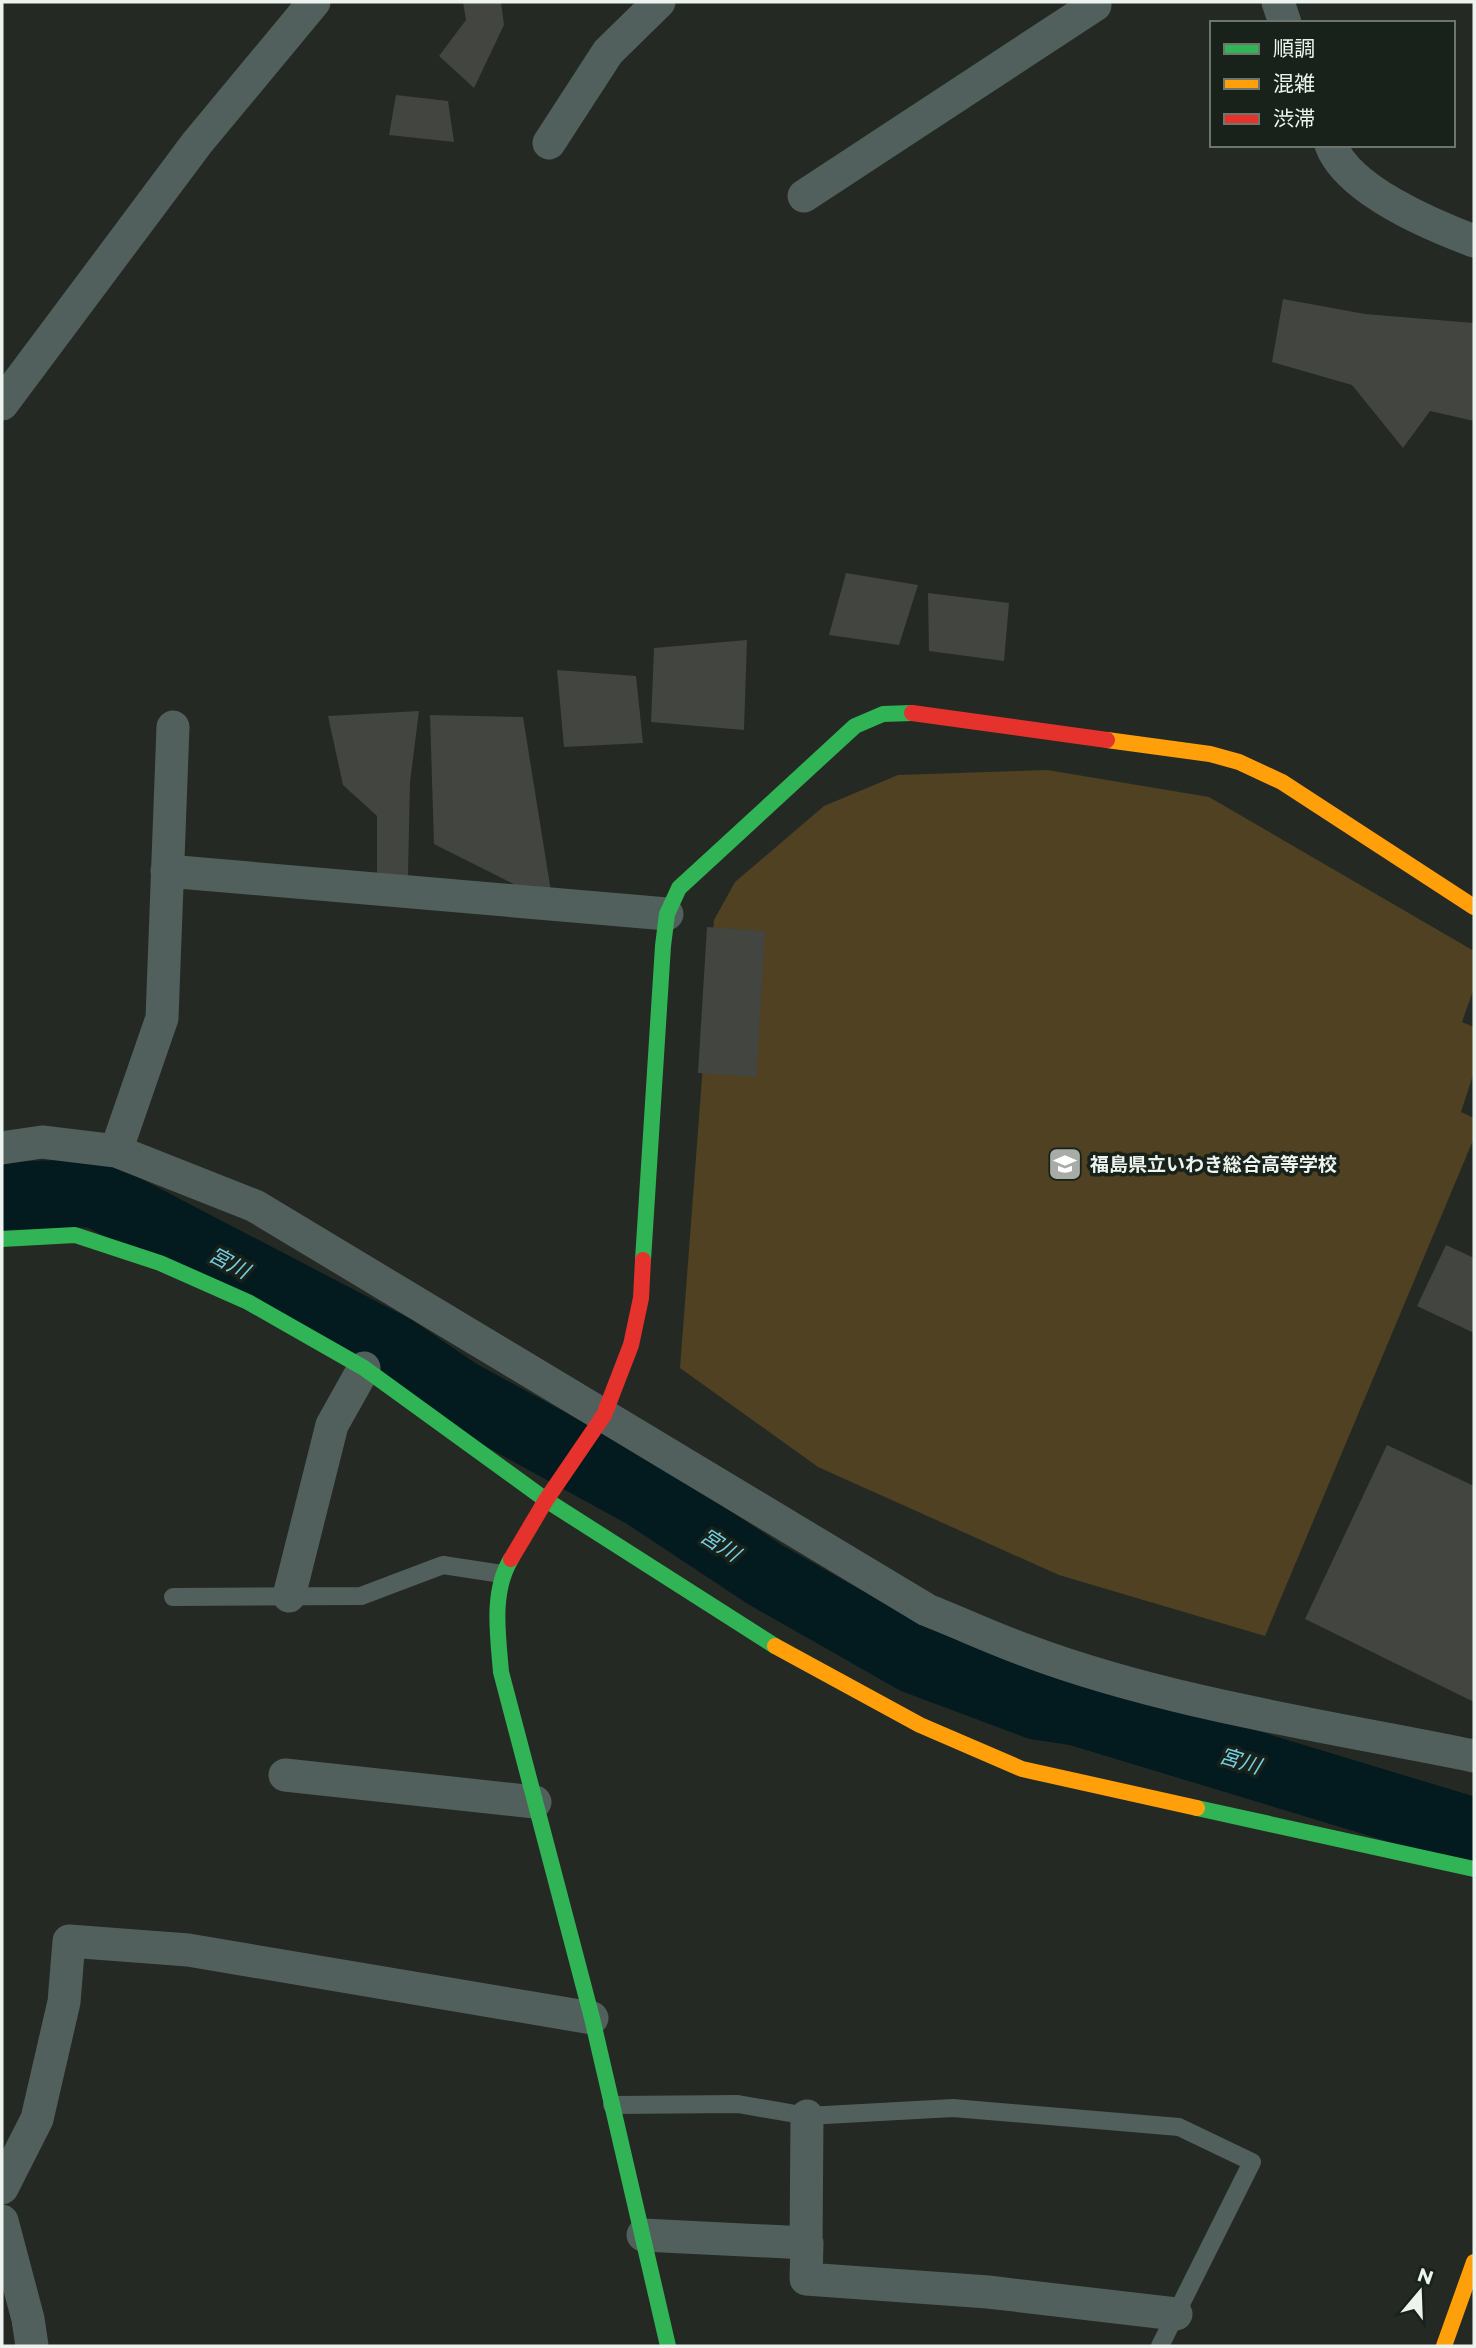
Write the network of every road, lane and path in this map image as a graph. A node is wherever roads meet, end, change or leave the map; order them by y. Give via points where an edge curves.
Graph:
1 (314, 2) edge
2 (659, 2) edge
3 (1094, 2) edge
4 (1278, 2) edge
5 (1284, 21) edge
6 (549, 143) dead end
7 (1332, 147) edge
8 (804, 196) dead end
9 (1474, 241) edge
10 (2, 404) edge
11 (173, 727) dead end
12 (167, 871) junction
13 (1474, 907) edge
14 (667, 914) junction
15 (2, 1148) edge
16 (116, 1151) junction
17 (2, 1240) edge
18 (364, 1368) junction
19 (597, 1424) junction
20 (550, 1494) junction
21 (502, 1574) junction
22 (289, 1596) junction
23 (173, 1597) dead end
24 (1474, 1756) edge
25 (285, 1775) dead end
26 (535, 1802) junction
27 (1474, 1869) edge
28 (592, 2018) junction
29 (612, 2105) junction
30 (807, 2116) junction
31 (2, 2188) edge
32 (2, 2221) edge
33 (643, 2235) junction
34 (806, 2249) junction
35 (1474, 2262) edge
36 (1175, 2314) junction
37 (32, 2346) edge
38 (668, 2346) edge
39 (1160, 2346) edge
40 (1444, 2346) edge

1 - 10 street via 197,143
2 - 6 street via 608,52
3 - 8 street
4 - 5 street
7 - 9 street via 1336,158 1369,189
11 - 12 street
12 - 14 street
12 - 16 street via 162,1018
13 - 14 street via 1282,782 1239,762 1210,754 915,713 883,714 855,726 679,888
14 - 19 street via 641,1298 631,1345
15 - 16 street via 42,1142
16 - 19 street via 255,1206
17 - 18 street via 75,1235 160,1263 248,1302
18 - 20 street
18 - 22 street via 332,1425
19 - 20 street
19 - 24 street via 927,1610 1026,1651 1227,1706
20 - 21 street
20 - 27 street via 786,1653 920,1725 1022,1769
21 - 22 lane via 443,1565 361,1596
21 - 26 street via 497,1619 500,1672
22 - 23 lane
25 - 26 street
26 - 28 street
28 - 29 street
28 - 31 street via 188,1950 69,1941 64,2002 37,2119
29 - 30 lane via 738,2104
29 - 33 street
30 - 34 street
30 - 36 lane via 953,2108 1179,2127 1252,2162
32 - 37 street
33 - 34 street via 807,2243
33 - 38 street
34 - 36 street via 806,2279 988,2292
35 - 40 street
36 - 39 lane

